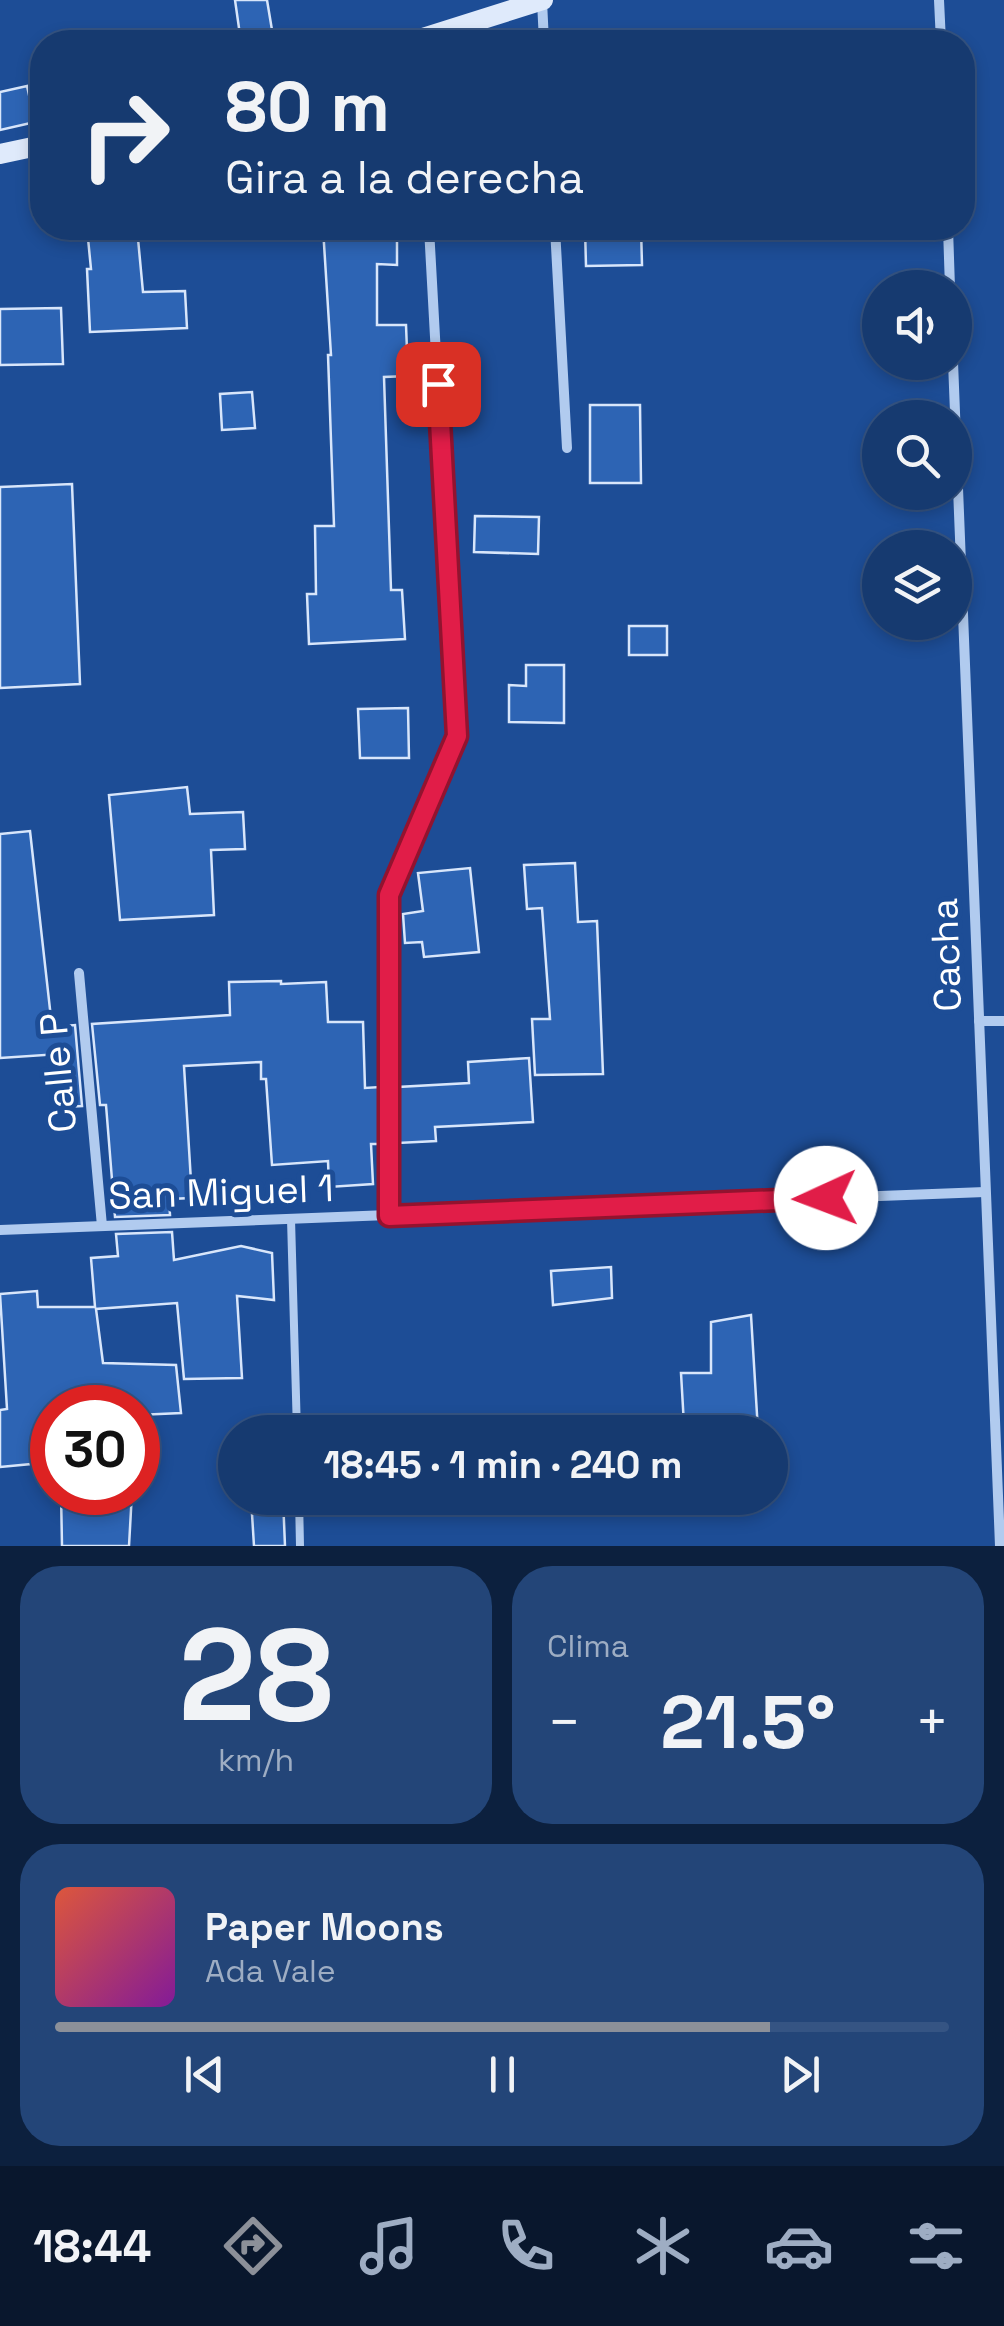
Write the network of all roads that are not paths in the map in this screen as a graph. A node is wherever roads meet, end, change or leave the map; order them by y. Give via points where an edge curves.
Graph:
1 (542, 0) edge
2 (939, 0) edge
3 (452, 30) edge
4 (543, 30) edge
5 (940, 30) edge
6 (30, 148) edge
7 (0, 154) edge
8 (430, 240) edge
9 (556, 240) edge
10 (948, 240) edge
11 (949, 270) edge
12 (954, 380) edge
13 (567, 448) dead end
14 (79, 973) dead end
15 (978, 1021) junction
16 (1004, 1021) edge
17 (985, 1192) junction
18 (389, 1216) junction
19 (291, 1220) junction
20 (102, 1226) junction
21 (0, 1230) edge
22 (297, 1415) edge
23 (299, 1515) edge
24 (300, 1546) edge
25 (1000, 1546) edge

1 - 3 street
1 - 4 street
2 - 5 street
6 - 7 street
8 - 18 street via 457,736 389,895
9 - 13 street
10 - 11 street
12 - 15 street, Cacha
14 - 20 street, Calle P
15 - 16 street
15 - 17 street, Cacha
17 - 18 street, San Miguel 1
17 - 25 street, Cacha
18 - 19 street, San Miguel 1
19 - 20 street, San Miguel 1
19 - 22 lane
20 - 21 street, San Miguel 1
23 - 24 lane

